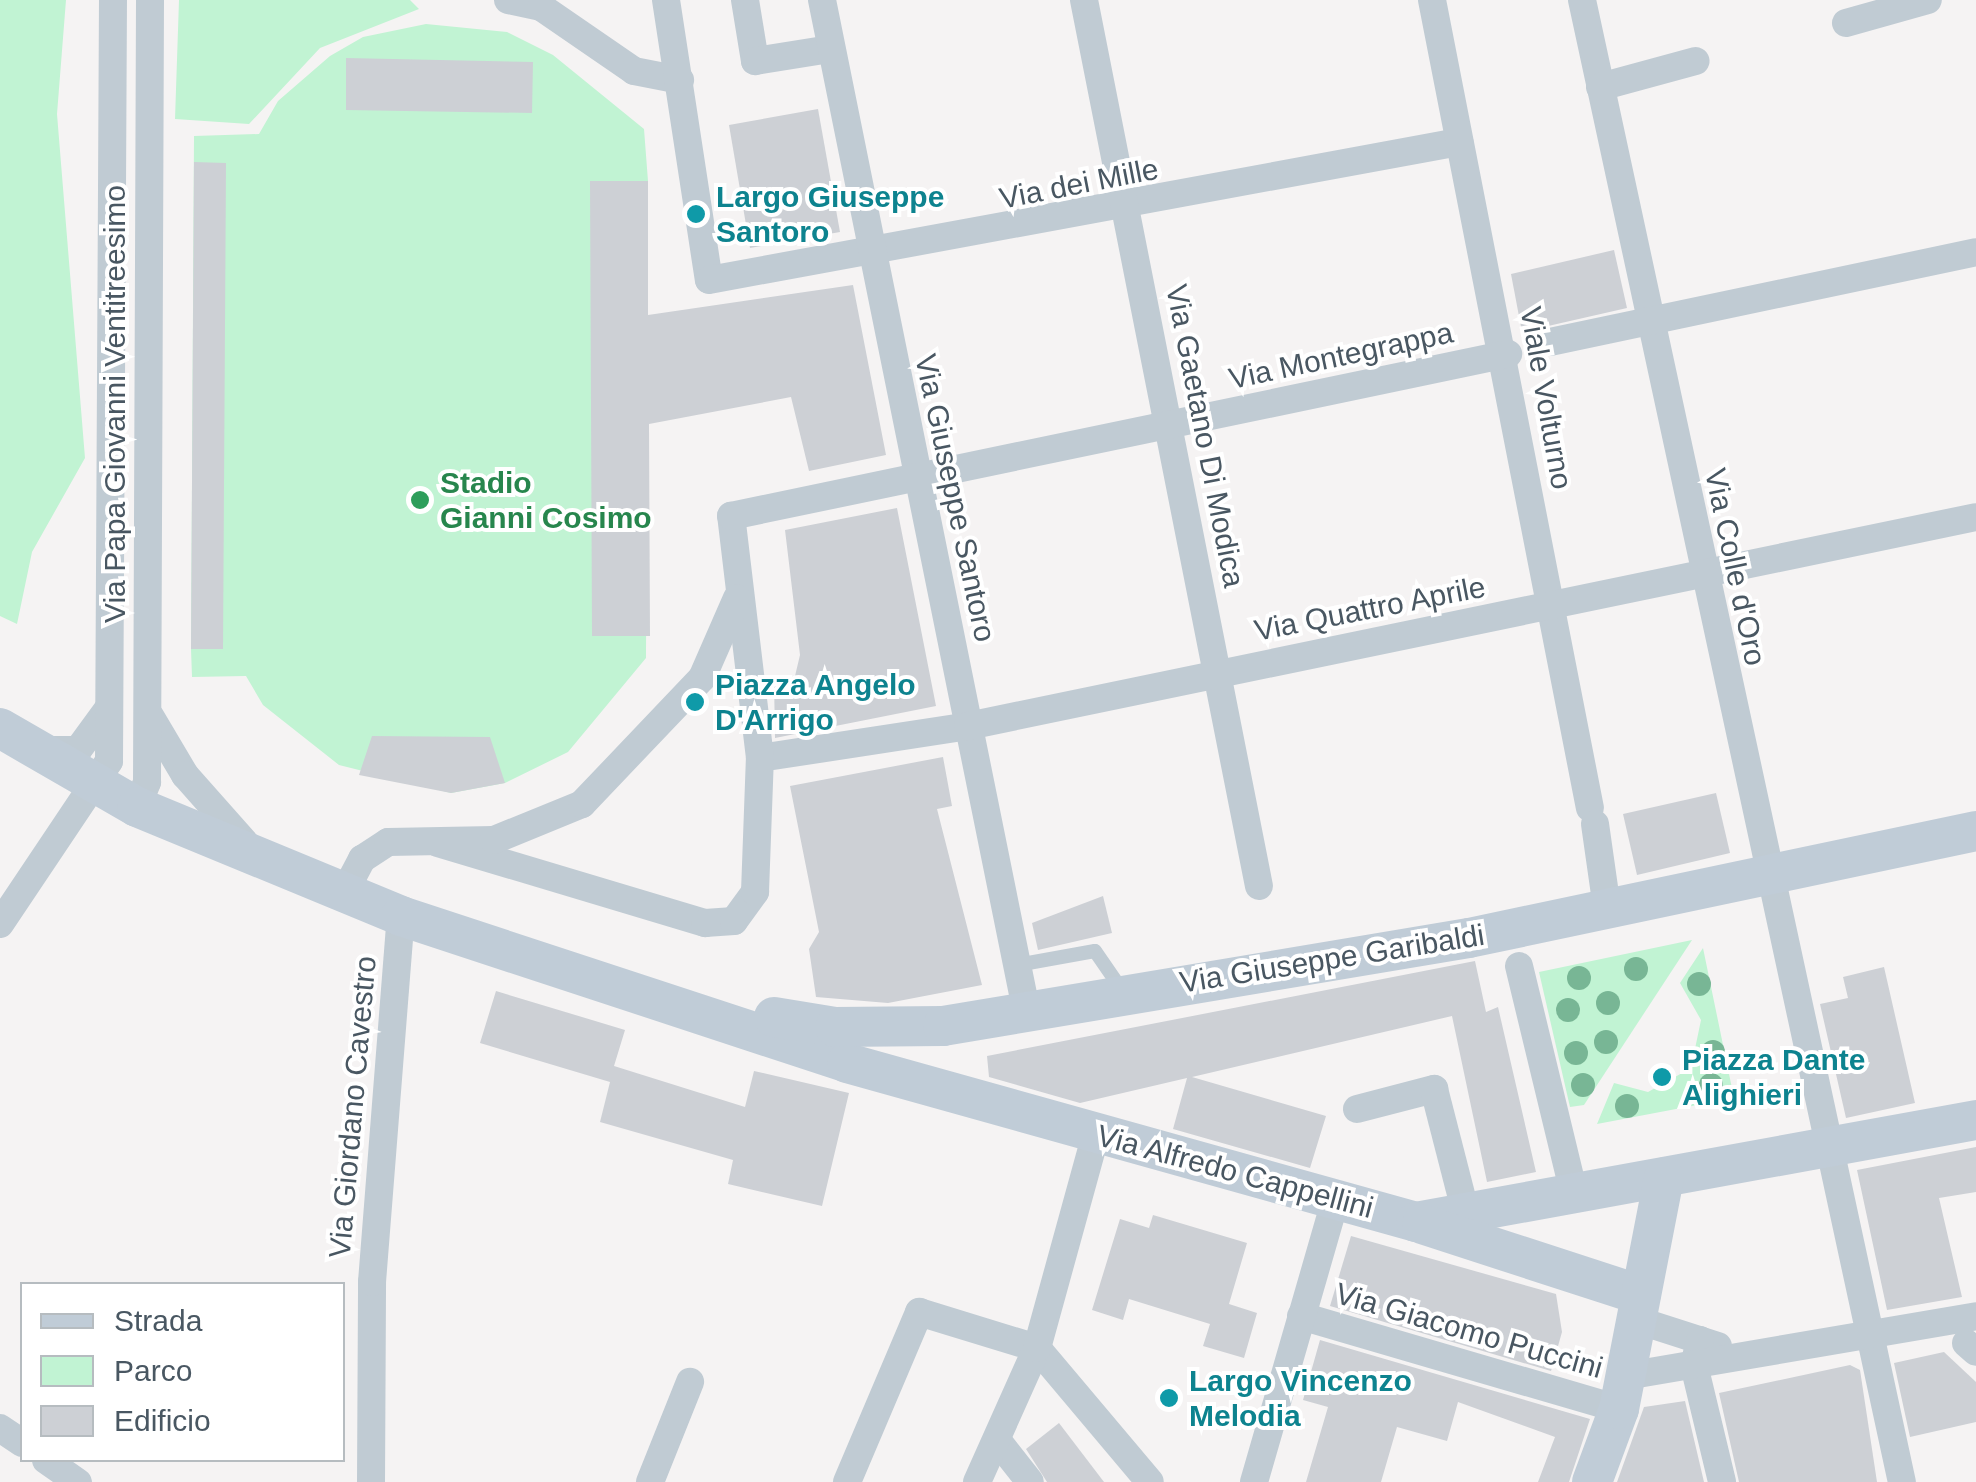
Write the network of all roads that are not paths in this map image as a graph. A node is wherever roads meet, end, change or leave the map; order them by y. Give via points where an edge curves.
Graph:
1 (113, 0) edge
2 (150, 0) edge
3 (508, 0) edge
4 (666, 0) edge
5 (745, 0) edge
6 (822, 0) edge
7 (1084, 0) edge
8 (1432, 0) edge
9 (1582, 0) edge
10 (1928, 0) edge
11 (1846, 22) dead end
12 (830, 49) junction
13 (1696, 61) dead end
14 (680, 80) junction
15 (1600, 87) junction
16 (1459, 142) junction
17 (1125, 210) junction
18 (1976, 252) edge
19 (871, 255) junction
20 (1650, 321) junction
21 (1550, 342) dead end
22 (1508, 354) junction
23 (1171, 425) junction
24 (918, 473) junction
25 (1976, 517) edge
26 (1703, 576) junction
27 (739, 592) junction
28 (1549, 606) junction
29 (1220, 673) junction
30 (111, 703) junction
31 (146, 708) junction
32 (968, 726) junction
33 (14, 738) edge
34 (768, 757) junction
35 (94, 786) junction
36 (137, 807) junction
37 (1976, 832) edge
38 (438, 843) junction
39 (265, 863) junction
40 (1766, 875) junction
41 (1259, 886) dead end
42 (342, 895) junction
43 (1608, 908) junction
44 (401, 916) junction
45 (0, 924) edge
46 (1017, 965) junction
47 (1520, 966) dead end
48 (1124, 994) junction
49 (683, 1004) junction
50 (1026, 1009) junction
51 (943, 1026) junction
52 (930, 1086) junction
53 (1357, 1108) dead end
54 (1976, 1120) edge
55 (1096, 1134) junction
56 (1824, 1147) junction
57 (1664, 1177) junction
58 (1558, 1196) junction
59 (1336, 1201) junction
60 (1466, 1214) junction
61 (1416, 1222) junction
62 (1639, 1308) junction
63 (1302, 1316) junction
64 (1976, 1316) edge
65 (1868, 1337) junction
66 (1037, 1348) junction
67 (1698, 1364) junction
68 (690, 1382) dead end
69 (1622, 1393) junction
70 (997, 1440) junction
71 (49, 1462) edge
72 (78, 1482) edge
73 (371, 1482) edge
74 (650, 1482) edge
75 (848, 1482) edge
76 (977, 1482) edge
77 (1030, 1482) edge
78 (1150, 1482) edge
79 (1254, 1482) edge
80 (1592, 1482) edge
81 (1722, 1482) edge
82 (1902, 1482) edge

1 - 30 street, Via Papa Giovanni Ventitreesimo
2 - 31 street, Via Papa Giovanni Ventitreesimo
3 - 14 street via 541,8 634,71
4 - 14 street
5 - 12 street via 754,61
6 - 12 street, Via Giuseppe Santoro
7 - 17 street, Via Gaetano Di Modica
8 - 16 street, Viale Volturno
9 - 15 street, Via Colle d'Oro
10 - 11 street
12 - 19 street, Via Giuseppe Santoro
13 - 15 street
14 - 19 street, Via dei Mille via 709,280
15 - 20 street, Via Colle d'Oro
16 - 17 street, Via dei Mille
16 - 22 street, Viale Volturno
17 - 19 street, Via dei Mille
17 - 23 street, Via Gaetano Di Modica
18 - 20 street
19 - 24 street, Via Giuseppe Santoro
20 - 21 street
20 - 26 street, Via Colle d'Oro
22 - 23 street, Via Montegrappa
22 - 28 street, Viale Volturno
23 - 24 street, Via Montegrappa
23 - 29 street, Via Gaetano Di Modica
24 - 27 street, Via Montegrappa via 731,516
24 - 32 street, Via Giuseppe Santoro
25 - 26 street, Via Quattro Aprile
26 - 28 street, Via Quattro Aprile
26 - 40 street, Via Colle d'Oro
27 - 34 street
27 - 38 street via 702,678 622,772 540,828
28 - 29 street, Via Quattro Aprile
28 - 43 street, Viale Volturno
29 - 32 street, Via Quattro Aprile
29 - 41 street, Via Gaetano Di Modica
30 - 33 street via 78,750
30 - 35 street, Via Papa Giovanni Ventitreesimo via 109,761
31 - 36 street, Via Papa Giovanni Ventitreesimo via 147,782
31 - 39 street via 185,775
32 - 34 street, Via Quattro Aprile
32 - 46 street, Via Giuseppe Santoro
33 - 35 main road
34 - 38 street via 755,892 742,916 724,924
35 - 36 main road
35 - 45 street, Via Papa Giovanni Ventitreesimo
36 - 39 main road
37 - 40 main road, Via Giuseppe Garibaldi
38 - 42 street via 373,848
39 - 42 main road
40 - 43 main road, Via Giuseppe Garibaldi
40 - 56 street, Via Colle d'Oro
42 - 44 main road
43 - 48 main road, Via Giuseppe Garibaldi
44 - 49 main road
44 - 73 street, Via Giordano Cavestro via 372,1282
46 - 48 lane via 1095,950
46 - 50 street, Via Giuseppe Santoro
47 - 58 street
48 - 50 main road, Via Giuseppe Garibaldi
49 - 51 main road, Via Giuseppe Garibaldi via 835,1027
49 - 52 main road, Via Alfredo Cappellini
50 - 51 main road, Via Giuseppe Garibaldi
51 - 52 main road
52 - 55 main road, Via Alfredo Cappellini
53 - 60 street via 1434,1089
54 - 56 main road
55 - 59 main road, Via Alfredo Cappellini
55 - 66 street
56 - 57 main road, Via Alfredo Cappellini
56 - 65 street, Via Colle d'Oro
57 - 58 main road, Via Alfredo Cappellini
57 - 62 main road
58 - 60 main road, Via Alfredo Cappellini
59 - 61 main road, Via Alfredo Cappellini
59 - 63 street
60 - 61 main road, Via Alfredo Cappellini
61 - 62 main road
62 - 67 street
62 - 69 main road
63 - 69 street, Via Giacomo Puccini
63 - 79 street
64 - 65 street
65 - 67 street
65 - 82 street
66 - 70 street
66 - 75 street via 919,1312
66 - 78 street
67 - 69 street
67 - 81 street
68 - 74 street
69 - 80 main road
70 - 76 street
70 - 77 street
71 - 72 street

